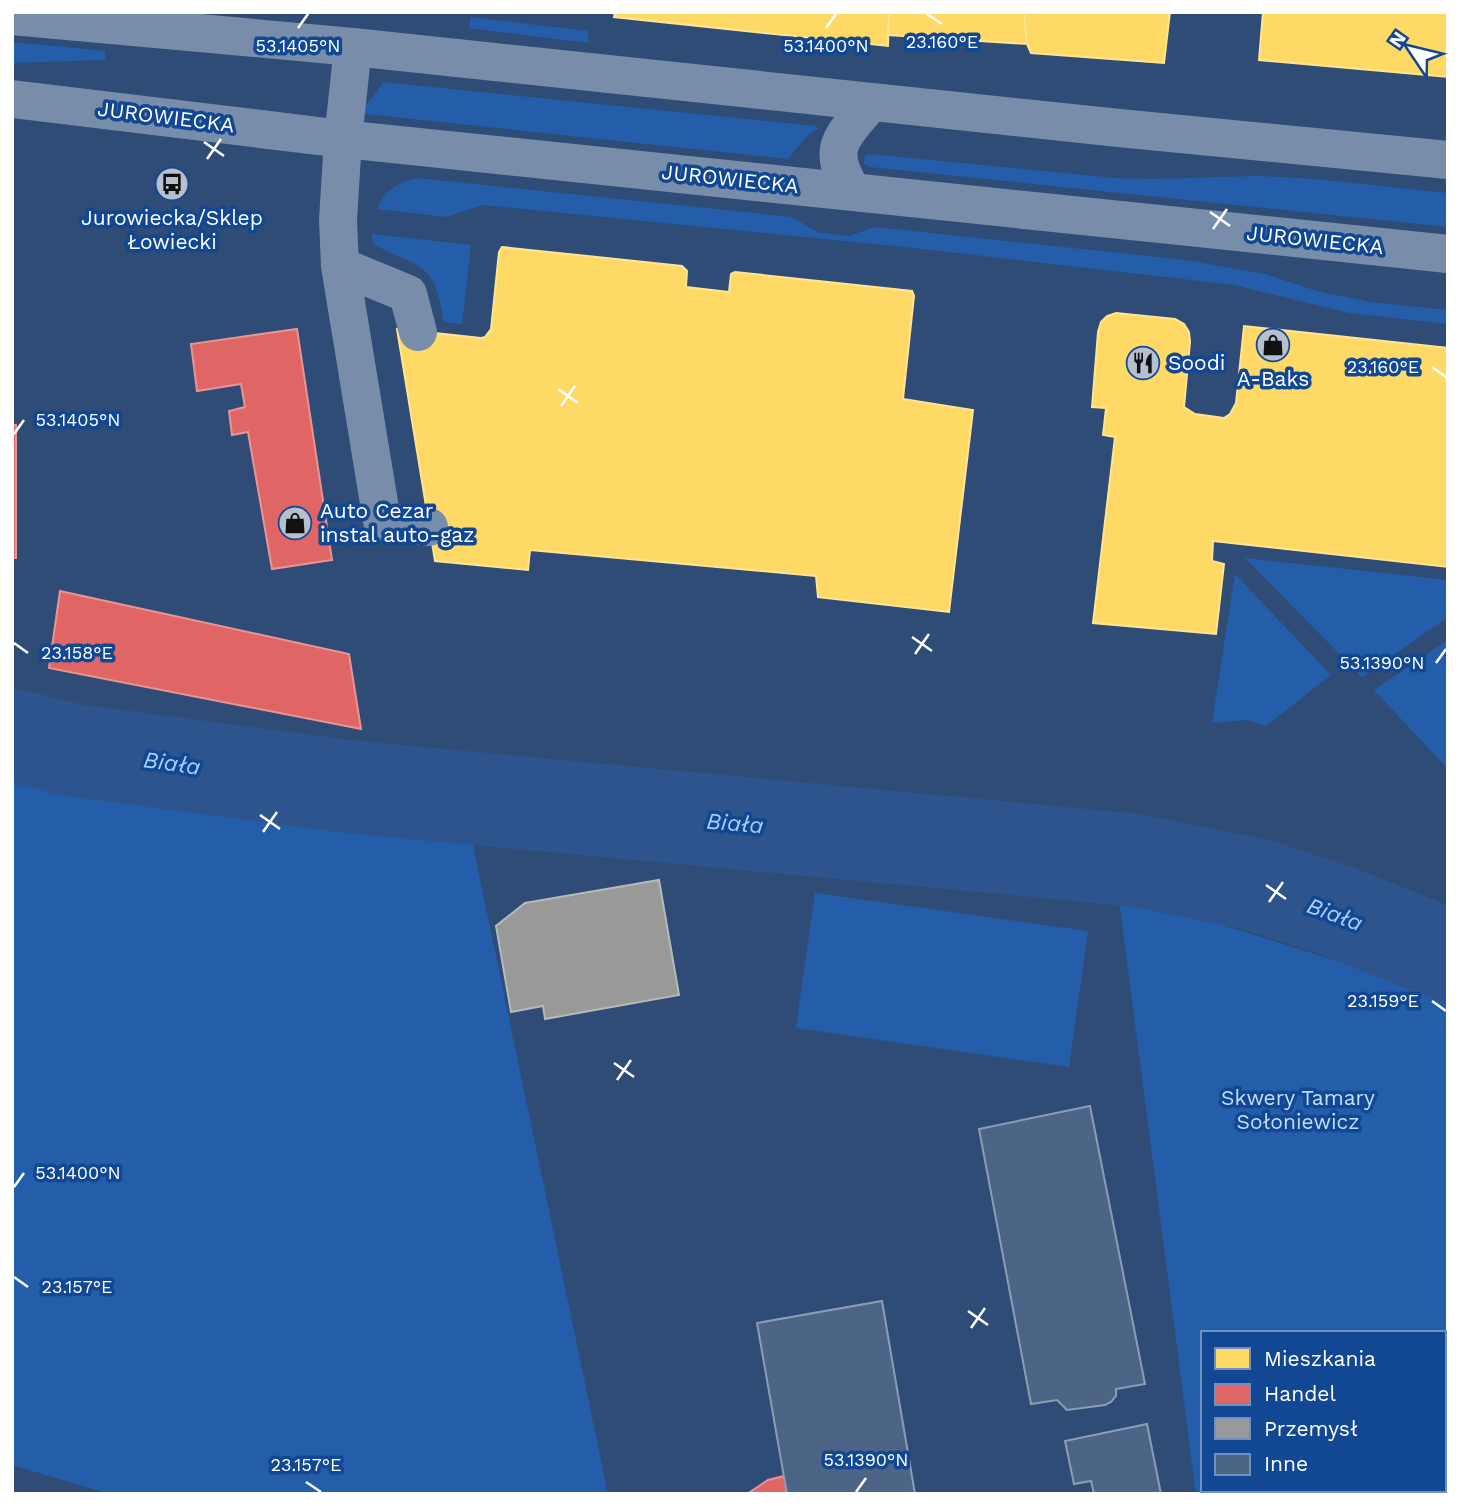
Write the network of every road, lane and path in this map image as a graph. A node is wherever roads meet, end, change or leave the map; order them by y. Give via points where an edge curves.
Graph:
1 (12, 16) edge
2 (354, 47) junction
3 (12, 99) edge
4 (871, 102) junction
5 (343, 139) junction
6 (1448, 160) edge
7 (852, 191) junction
8 (1448, 254) edge
9 (340, 266) junction
10 (418, 332) dead end
11 (429, 527) dead end

1 - 2 street
2 - 4 street
2 - 5 street
3 - 5 street, JUROWIECKA
4 - 6 street
4 - 7 street via 840,143 837,163
5 - 7 street, JUROWIECKA
5 - 9 street
7 - 8 street, JUROWIECKA
9 - 10 street via 408,294
9 - 11 street via 383,521

